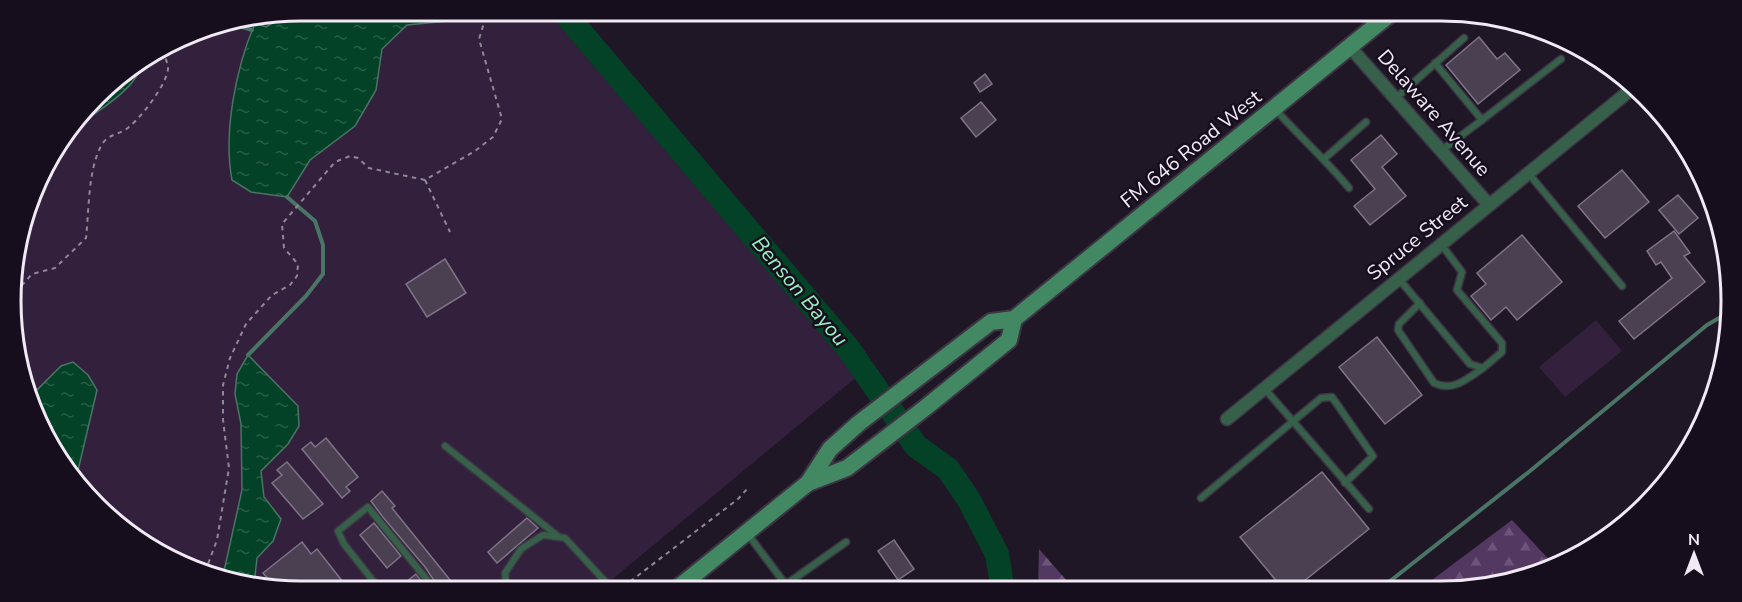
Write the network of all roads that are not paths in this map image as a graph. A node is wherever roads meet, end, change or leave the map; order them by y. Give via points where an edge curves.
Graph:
1 (1382, 21) edge
2 (1464, 38) dead end
3 (1350, 47) junction
4 (1561, 59) dead end
5 (1435, 63) junction
6 (1628, 92) edge
7 (1395, 99) junction
8 (1274, 108) junction
9 (1482, 120) junction
10 (1366, 122) dead end
11 (1441, 151) junction
12 (1325, 158) junction
13 (1528, 173) junction
14 (1349, 188) dead end
15 (1488, 205) junction
16 (1441, 244) junction
17 (1398, 279) junction
18 (1623, 286) dead end
19 (1420, 303) junction
20 (1014, 319) junction
21 (1483, 368) junction
22 (1264, 388) junction
23 (1227, 419) dead end
24 (1294, 423) junction
25 (445, 446) dead end
26 (808, 483) junction
27 (1346, 483) junction
28 (1201, 498) dead end
29 (1369, 510) dead end
30 (746, 533) junction
31 (559, 537) junction
32 (846, 542) dead end
33 (373, 581) edge
34 (428, 581) edge
35 (506, 581) edge
36 (605, 581) edge
37 (686, 581) edge
38 (782, 581) edge
39 (791, 581) edge

1 - 3 main road, FM 646 Road West
2 - 5 lane
3 - 7 street, Delaware Avenue
3 - 8 main road, FM 646 Road West
4 - 9 lane
5 - 7 lane
5 - 9 lane
6 - 13 street, Spruce Street
7 - 11 street, Delaware Avenue
8 - 12 lane
8 - 20 main road, FM 646 Road West
9 - 11 lane
10 - 12 lane
11 - 15 street, Delaware Avenue
12 - 14 lane
13 - 15 street, Spruce Street
13 - 18 lane
15 - 16 street, Spruce Street
16 - 17 street, Spruce Street
16 - 21 lane via 1462,272 1457,290 1502,343 1502,352
17 - 19 lane
17 - 22 street, Spruce Street
19 - 21 lane via 1470,364
19 - 21 lane via 1398,324 1398,330 1434,383 1456,386
20 - 26 main road, FM 646 Road West via 991,322 859,423 830,449
20 - 26 main road, FM 646 Road West via 1010,340 925,408 847,468
22 - 23 street, Spruce Street
22 - 24 lane
24 - 27 lane
24 - 27 lane via 1321,398 1332,397 1373,456
24 - 28 lane
25 - 31 lane
26 - 30 main road, FM 646 Road West
27 - 29 lane
30 - 37 main road, FM 646 Road West
30 - 38 lane
31 - 35 lane via 543,536 521,549 505,573
31 - 36 lane via 565,538
32 - 39 lane
33 - 34 lane via 338,531 368,507

